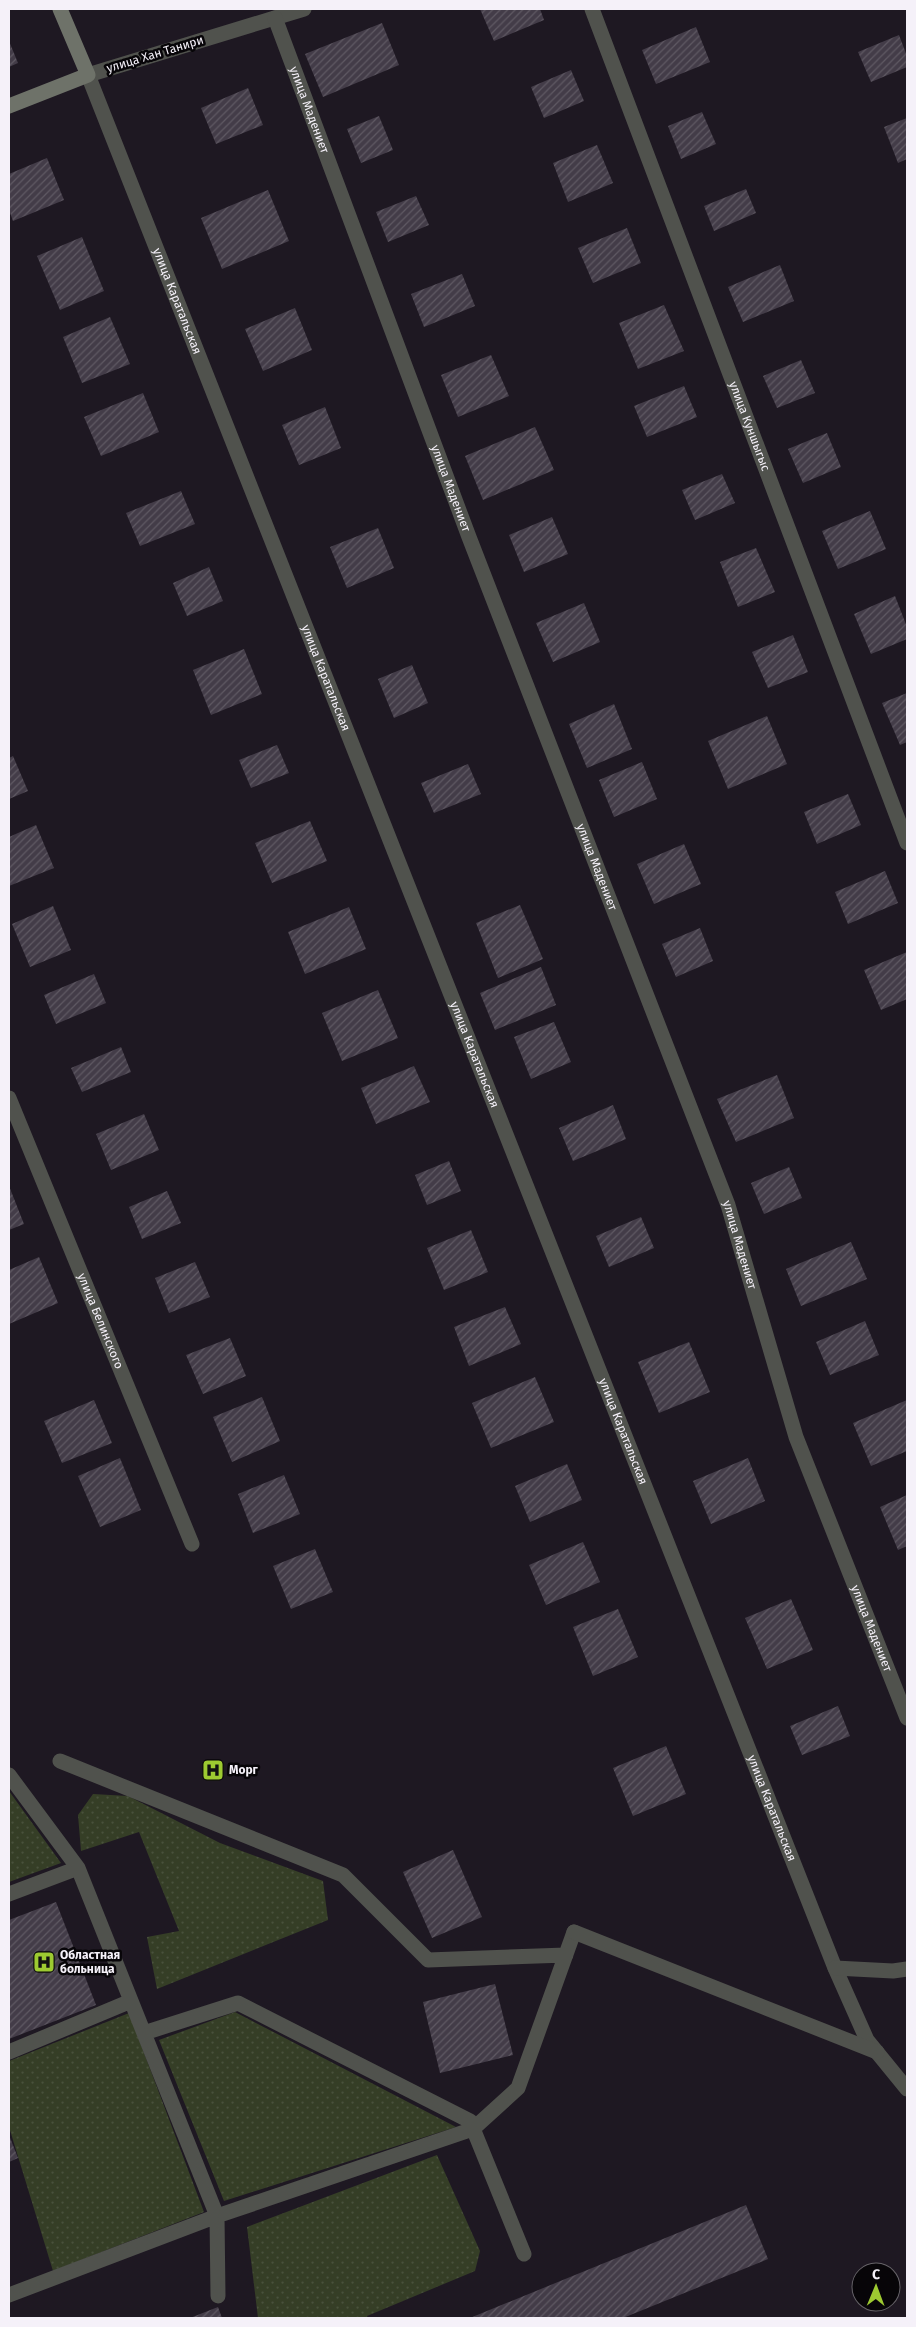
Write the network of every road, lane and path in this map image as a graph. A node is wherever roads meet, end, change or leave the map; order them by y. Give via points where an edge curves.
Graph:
1 (60, 9) edge
2 (304, 9) edge
3 (592, 9) edge
4 (274, 18) junction
5 (88, 75) junction
6 (9, 106) edge
7 (907, 843) edge
8 (9, 1098) edge
9 (192, 1544) dead end
10 (907, 1718) edge
11 (60, 1761) dead end
12 (9, 1775) edge
13 (78, 1868) junction
14 (9, 1894) edge
15 (566, 1955) junction
16 (835, 1968) junction
17 (907, 1969) edge
18 (131, 2001) junction
19 (144, 2033) junction
20 (9, 2052) edge
21 (877, 2052) junction
22 (907, 2090) edge
23 (473, 2129) junction
24 (217, 2216) junction
25 (524, 2254) dead end
26 (9, 2295) edge
27 (218, 2296) dead end

1 - 5 street, улица Каратальская
2 - 4 street, улица Хан Танири
3 - 7 street, улица Куншыгыс
4 - 5 street, улица Хан Танири
4 - 10 street, улица Мадениет via 469,537 728,1205 796,1437
5 - 6 street, улица Хан Танири
5 - 16 street, улица Каратальская
8 - 9 street, улица Белинского
11 - 15 street via 343,1875 428,1960
12 - 13 street
13 - 14 street
13 - 18 street
15 - 21 street via 574,1932
15 - 23 street via 518,2088
16 - 17 street via 893,1972
16 - 21 street, улица Каратальская via 867,2040
18 - 19 street
18 - 20 street
19 - 23 street via 238,2003 470,2121
19 - 24 street
21 - 22 street, улица Каратальская
23 - 24 street
23 - 25 street
24 - 26 street
24 - 27 street

